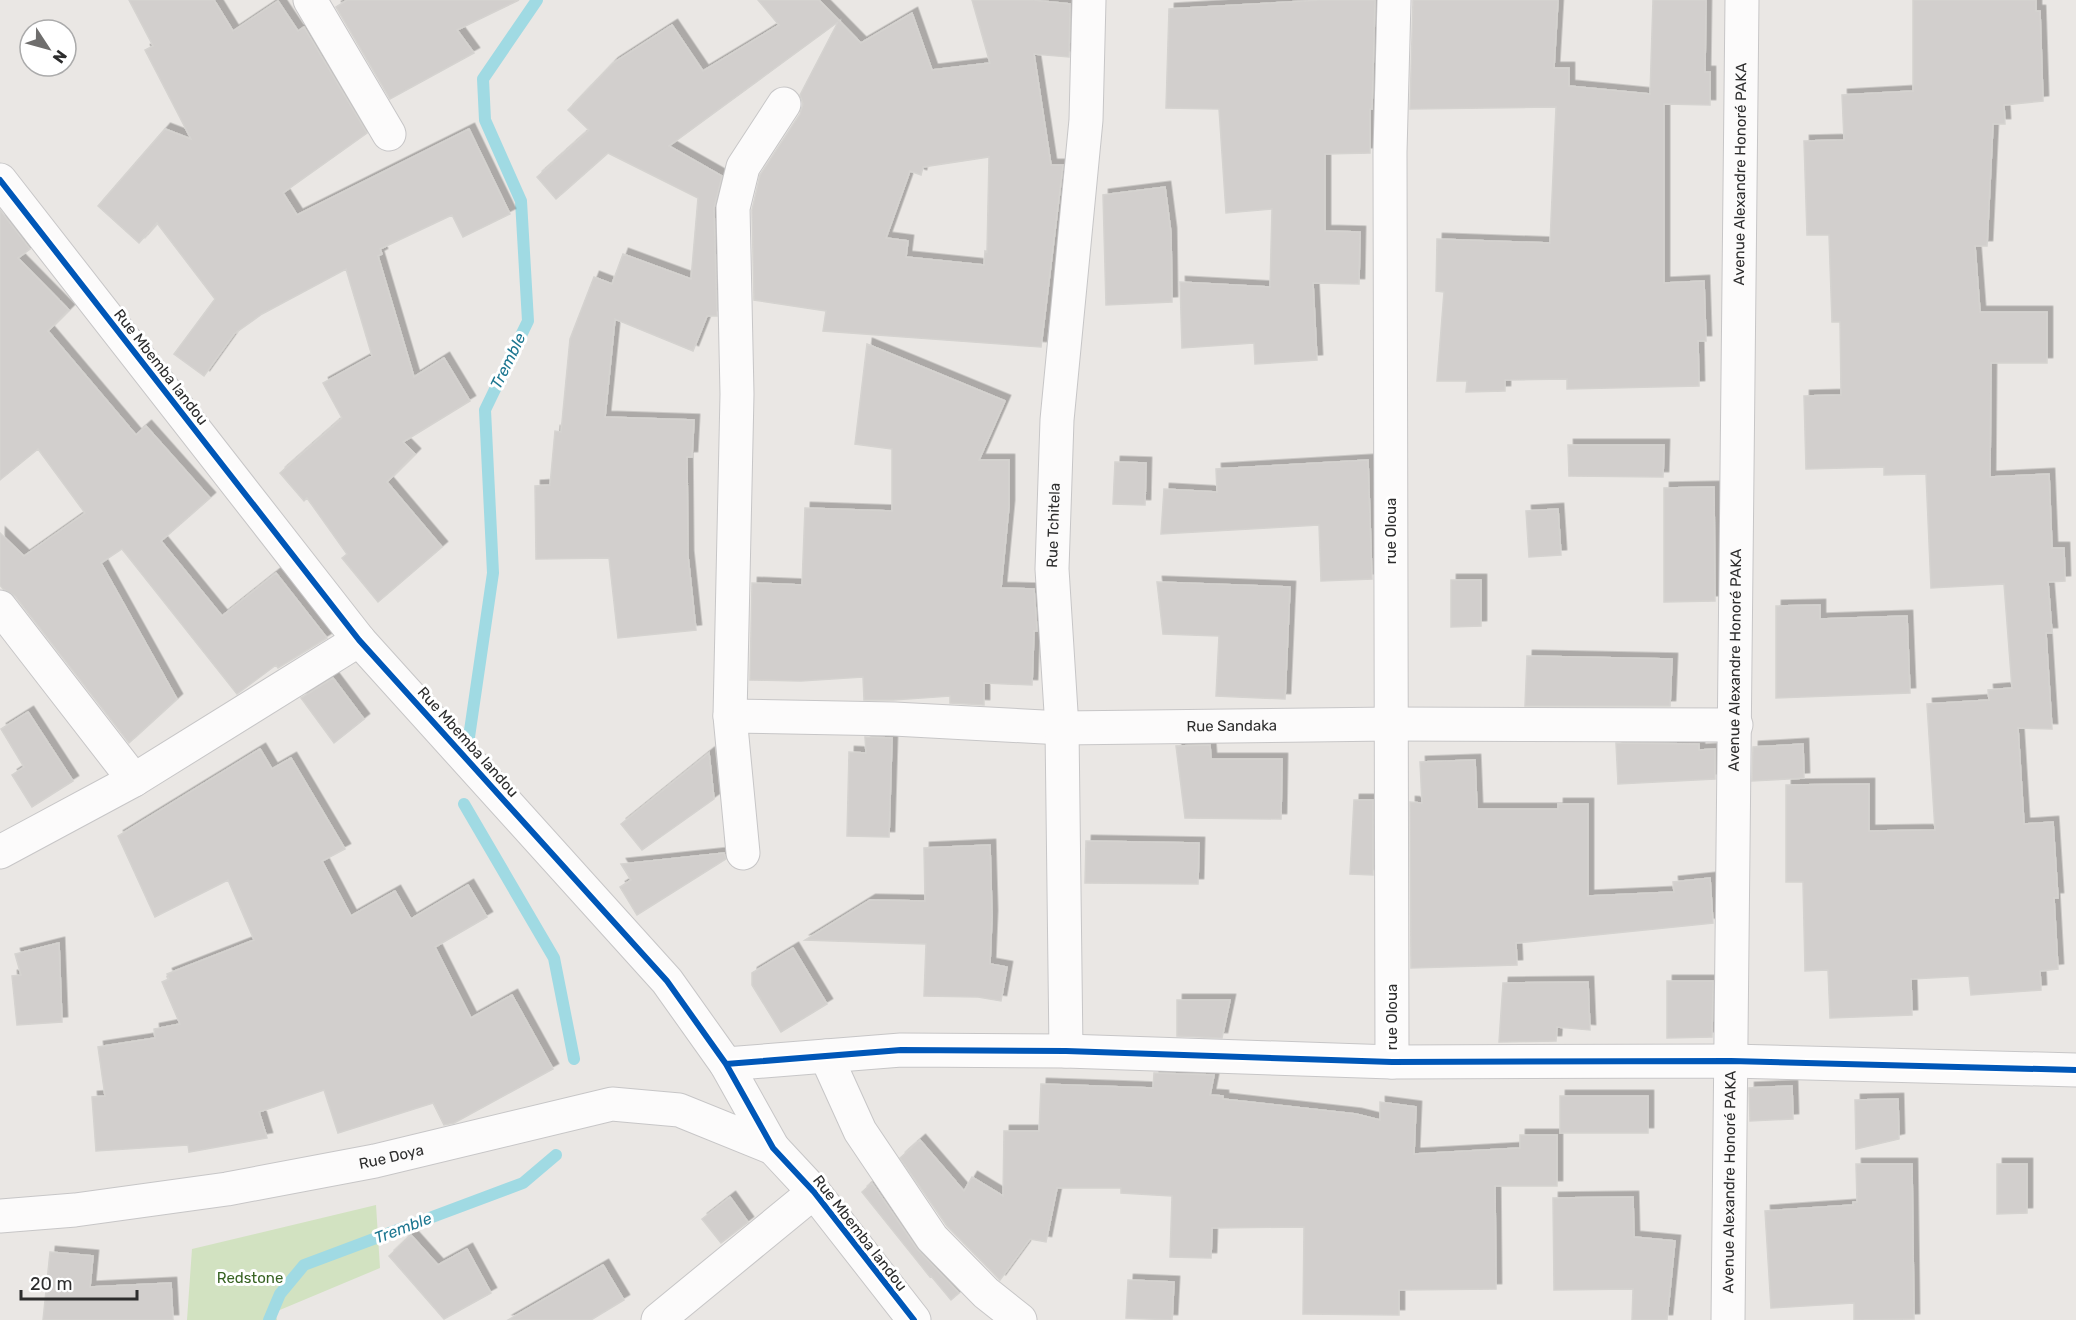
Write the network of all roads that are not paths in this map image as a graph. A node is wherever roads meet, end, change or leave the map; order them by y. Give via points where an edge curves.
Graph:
1 (309, 0) edge
2 (1089, 0) edge
3 (1394, 0) edge
4 (1742, 0) edge
5 (784, 104) dead end
6 (389, 134) dead end
7 (0, 180) edge
8 (0, 607) edge
9 (359, 640) junction
10 (730, 716) junction
11 (1391, 724) junction
12 (1736, 725) junction
13 (1062, 728) junction
14 (134, 780) junction
15 (0, 852) edge
16 (743, 853) dead end
17 (1066, 1051) junction
18 (826, 1056) junction
19 (1731, 1061) junction
20 (1392, 1062) junction
21 (726, 1064) junction
22 (2076, 1070) edge
23 (773, 1148) junction
24 (814, 1192) junction
25 (0, 1216) edge
26 (658, 1320) edge
27 (914, 1320) edge
28 (1020, 1320) edge
29 (1728, 1320) edge

1 - 6 street
2 - 13 street, Rue Tchitela via 1086,120 1057,432 1052,569
3 - 11 street, rue Oloua via 1390,152
4 - 12 street, Avenue Alexandre Honoré PAKA
5 - 10 street via 743,167 733,208 737,394
7 - 9 street, Rue Mbemba landou
8 - 14 street
9 - 14 street
9 - 21 street, Rue Mbemba landou via 667,981
10 - 13 street, Rue Sandaka via 894,718
10 - 16 street
11 - 12 street, Rue Sandaka
11 - 13 street, Rue Sandaka
11 - 20 street, rue Oloua
12 - 19 street, Avenue Alexandre Honoré PAKA
13 - 17 street, Rue Tchitela
14 - 15 street
17 - 18 street via 901,1050
17 - 20 street
18 - 21 street
18 - 28 street via 860,1131 932,1238 986,1293
19 - 20 street
19 - 22 street
19 - 29 street, Avenue Alexandre Honoré PAKA
21 - 23 street, Rue Mbemba landou
23 - 24 street, Rue Mbemba landou
23 - 25 street, Rue Doya via 679,1110 612,1104 375,1161 227,1189
24 - 26 street
24 - 27 street, Rue Mbemba landou

